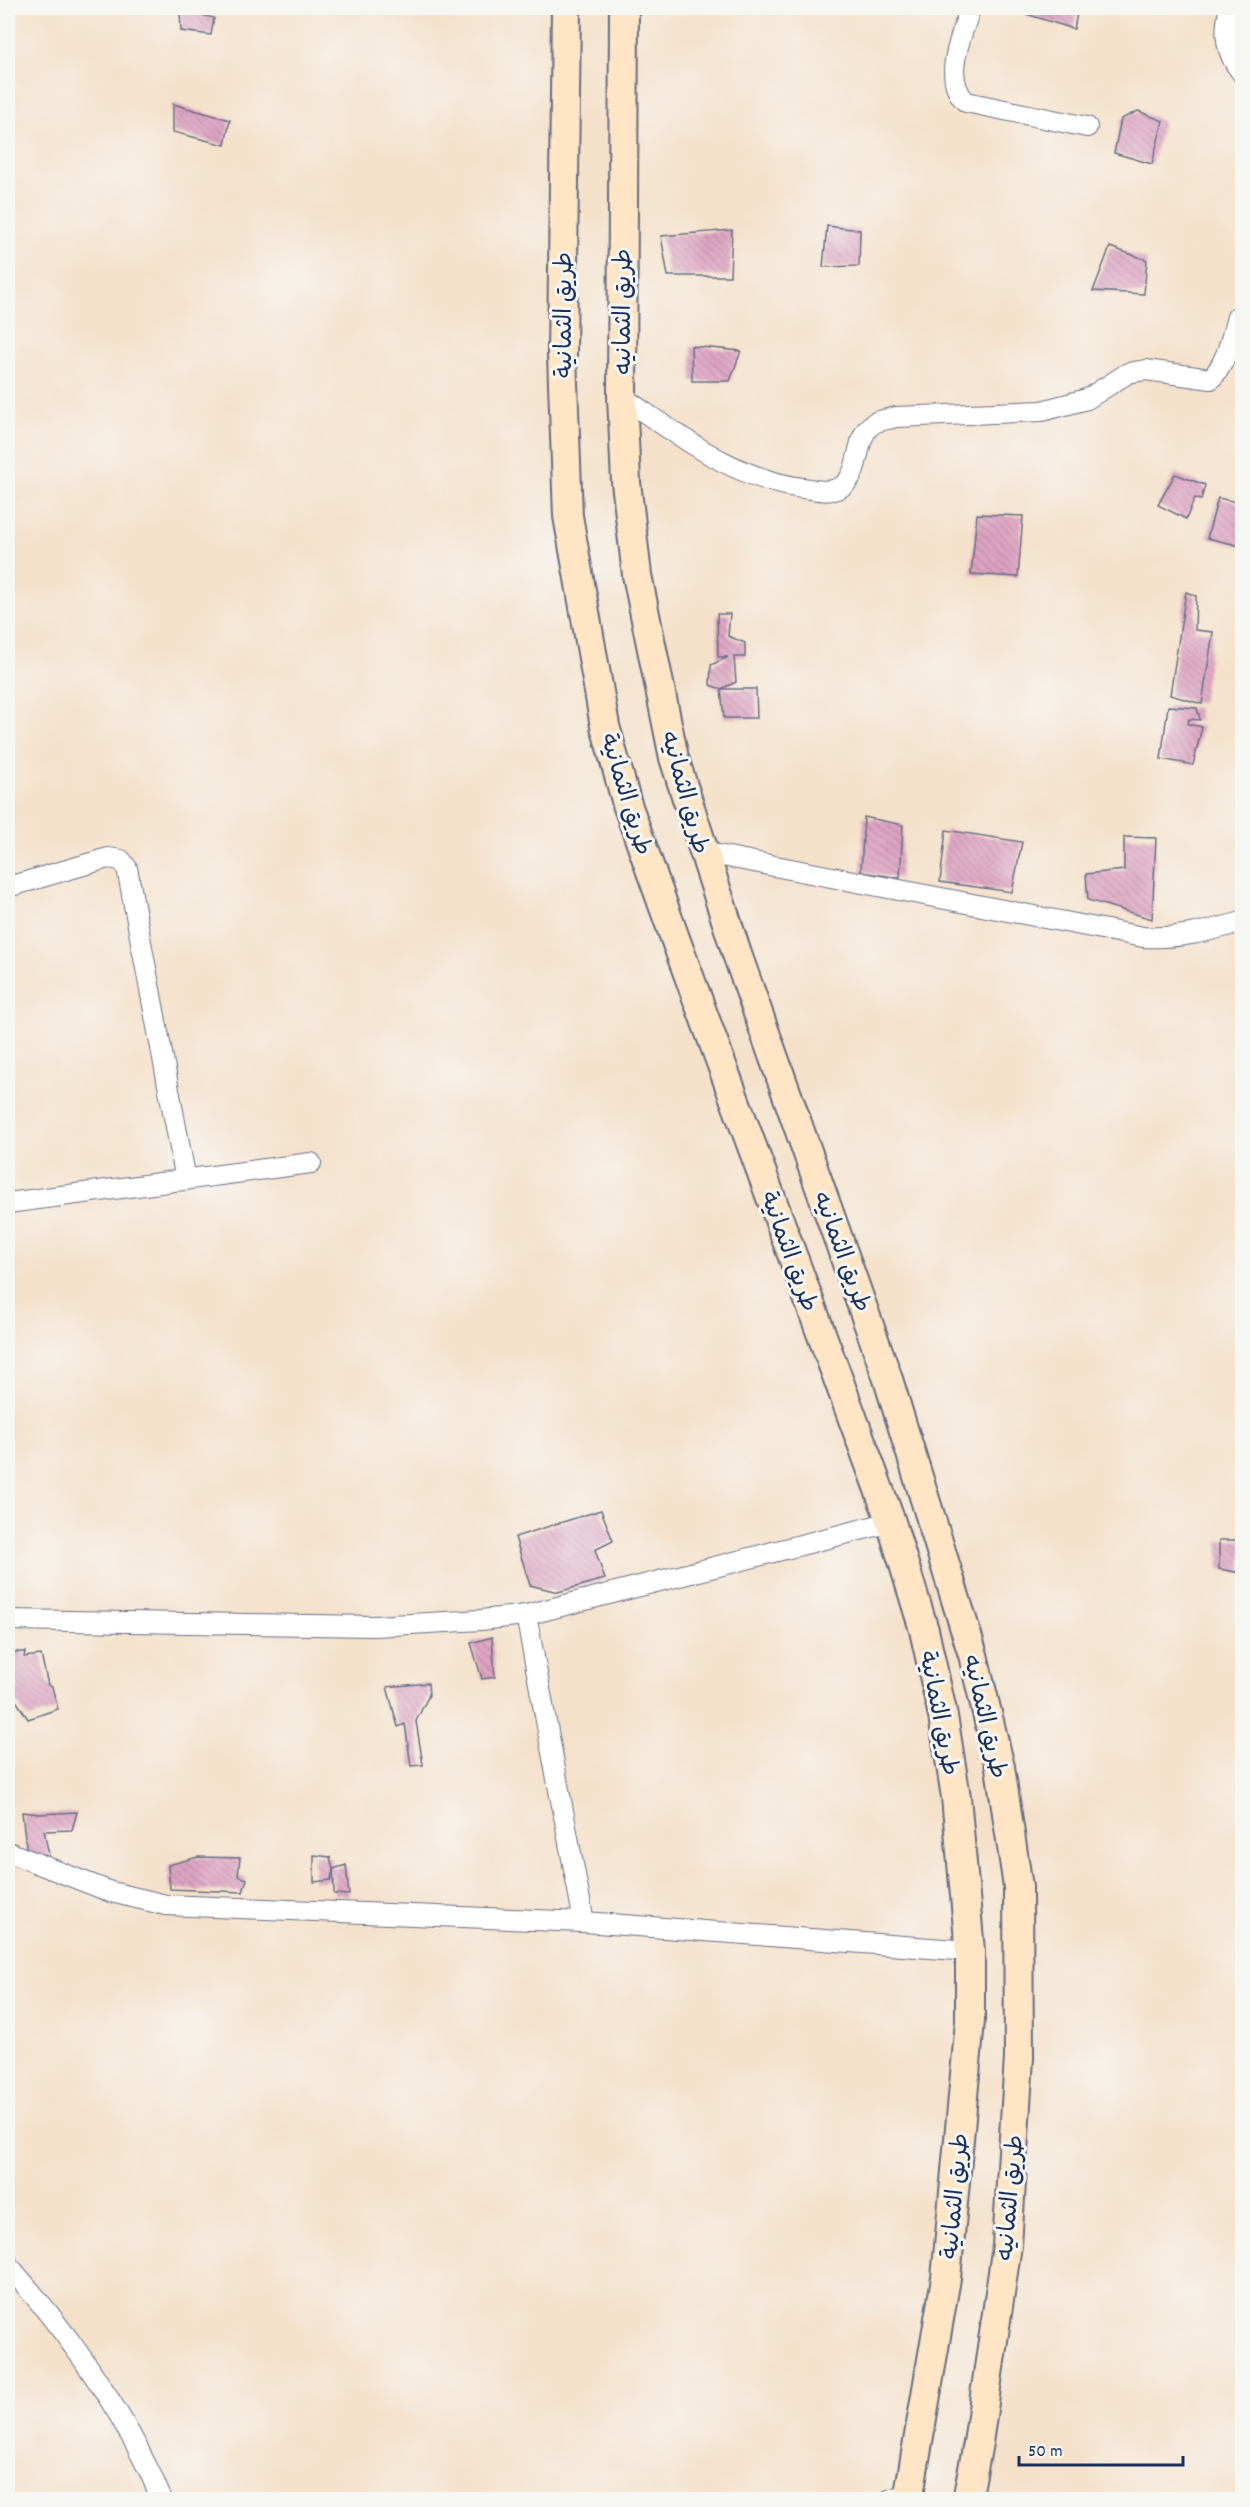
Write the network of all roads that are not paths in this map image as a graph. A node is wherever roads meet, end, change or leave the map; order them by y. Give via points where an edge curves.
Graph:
1 (566, 8) edge
2 (624, 8) edge
3 (970, 8) edge
4 (1230, 8) edge
5 (1242, 73) edge
6 (1087, 127) dead end
7 (1237, 317) dead end
8 (622, 397) junction
9 (702, 852) junction
10 (8, 887) edge
11 (1242, 922) edge
12 (311, 1163) dead end
13 (186, 1180) junction
14 (8, 1203) edge
15 (891, 1522) junction
16 (526, 1615) junction
17 (8, 1620) edge
18 (8, 1852) edge
19 (584, 1922) junction
20 (970, 1951) junction
21 (8, 2265) edge
22 (902, 2497) edge
23 (162, 2499) edge
24 (967, 2499) edge

1 - 15 street, طريق الثمانية via 562,356 568,516 605,726 627,804 676,941
2 - 8 street, طريق الثمانيه
3 - 6 street via 953,72 958,94 966,102
4 - 5 street via 1225,39
7 - 8 street via 1229,348 1210,379 1146,370 1128,373 1087,399 1042,411 896,417 874,423 865,433 849,480 829,491 787,486 738,470
8 - 9 street, طريق الثمانيه via 626,482 637,575 674,758
9 - 11 street via 1143,937 1191,935
9 - 24 street, طريق الثمانيه via 887,1376 973,1655 1000,1767 1017,1887 1019,2058 1006,2245
10 - 13 street via 108,858 121,861 127,868
12 - 13 street
13 - 14 street
15 - 16 street
15 - 20 street, طريق الثمانية via 924,1630 943,1716 956,1797
16 - 17 street via 375,1626
16 - 19 street
18 - 19 street via 111,1892 166,1905
19 - 20 street
20 - 22 street, طريق الثمانية via 970,2020 946,2278
21 - 23 street via 109,2399

